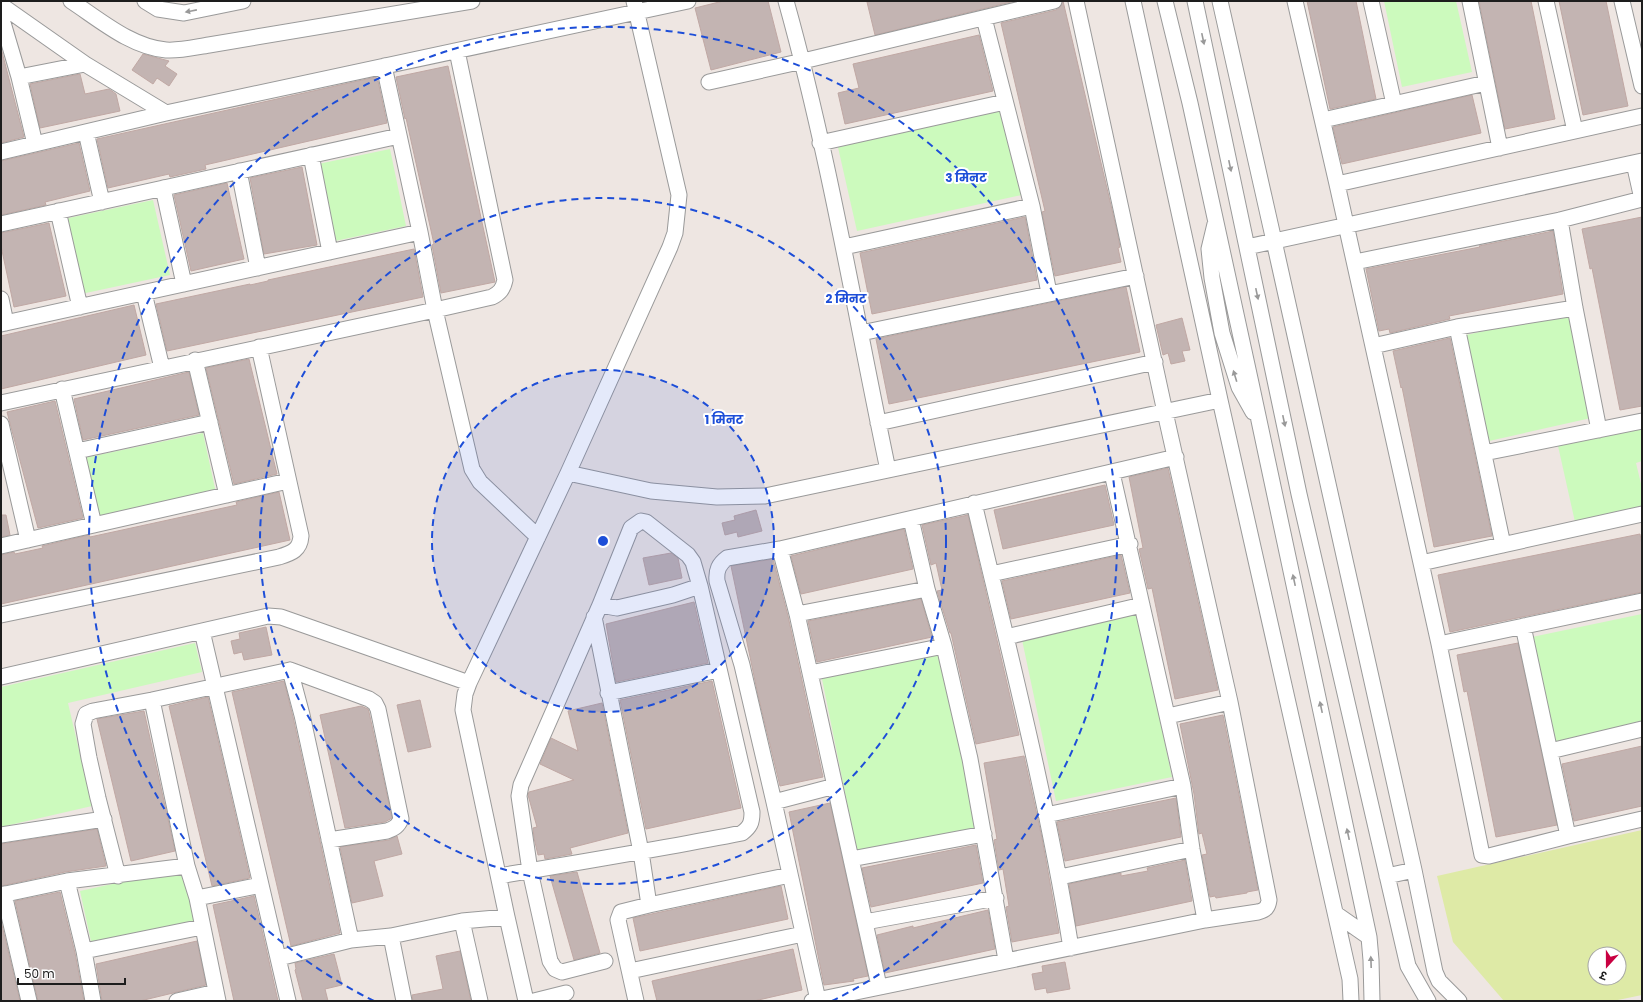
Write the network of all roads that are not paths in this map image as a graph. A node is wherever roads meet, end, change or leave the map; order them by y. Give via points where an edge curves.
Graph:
1 (71, 1) edge
2 (145, 1) edge
3 (243, 1) edge
4 (472, 1) edge
5 (688, 1) edge
6 (786, 1) edge
7 (1054, 1) edge
8 (1076, 1) edge
9 (1134, 1) edge
10 (1165, 1) edge
11 (1195, 1) edge
12 (1220, 1) edge
13 (1295, 1) edge
14 (1371, 1) edge
15 (1470, 1) edge
16 (1546, 1) edge
17 (1622, 1) edge
18 (1, 5) edge
19 (635, 7) edge
20 (1, 16) edge
21 (984, 18) junction
22 (457, 51) junction
23 (803, 61) junction
24 (85, 64) junction
25 (384, 66) junction
26 (19, 76) junction
27 (709, 82) dead end
28 (1486, 83) junction
29 (1642, 86) edge
30 (1005, 102) junction
31 (1394, 104) junction
32 (166, 113) junction
33 (1642, 116) edge
34 (1323, 120) junction
35 (1575, 131) junction
36 (86, 132) junction
37 (399, 136) junction
38 (820, 143) junction
39 (35, 144) junction
40 (1500, 148) junction
41 (1, 152) edge
42 (311, 155) junction
43 (1638, 162) edge
44 (239, 171) junction
45 (1337, 184) junction
46 (163, 188) junction
47 (1642, 199) edge
48 (102, 202) junction
49 (1032, 206) junction
50 (58, 211) junction
51 (1560, 220) junction
52 (1, 224) edge
53 (1347, 226) junction
54 (420, 232) junction
55 (1274, 241) junction
56 (844, 247) junction
57 (1247, 247) junction
58 (330, 252) junction
59 (1355, 262) junction
60 (258, 268) junction
61 (1136, 276) junction
62 (184, 284) junction
63 (144, 293) junction
64 (1049, 293) junction
65 (1, 299) edge
66 (80, 307) junction
67 (1575, 308) junction
68 (435, 310) junction
69 (4, 324) edge
70 (1457, 327) junction
71 (861, 333) junction
72 (259, 346) junction
73 (1373, 346) junction
74 (195, 360) junction
75 (1154, 362) junction
76 (162, 368) junction
77 (62, 389) junction
78 (1220, 400) junction
79 (1, 403) edge
80 (1165, 412) junction
81 (1642, 420) edge
82 (210, 422) junction
83 (878, 423) junction
84 (1, 424) edge
85 (1599, 430) junction
86 (77, 451) junction
87 (1484, 453) junction
88 (1176, 458) junction
89 (888, 470) junction
90 (568, 473) junction
91 (1112, 473) junction
92 (288, 481) junction
93 (227, 494) junction
94 (974, 503) junction
95 (1642, 514) edge
96 (911, 519) junction
97 (94, 525) junction
98 (538, 537) junction
99 (28, 540) junction
100 (1130, 544) junction
101 (1504, 545) junction
102 (1, 546) edge
103 (780, 549) junction
104 (1421, 563) junction
105 (991, 574) junction
106 (700, 586) junction
107 (928, 589) junction
108 (1642, 601) edge
109 (1142, 605) junction
110 (597, 611) junction
111 (797, 614) junction
112 (1, 615) edge
113 (1523, 626) junction
114 (202, 631) junction
115 (1006, 637) junction
116 (1439, 644) junction
117 (944, 646) junction
118 (290, 670) junction
119 (719, 670) junction
120 (810, 673) junction
121 (1, 677) edge
122 (469, 682) junction
123 (214, 686) junction
124 (608, 693) junction
125 (152, 700) junction
126 (1230, 702) junction
127 (1168, 716) junction
128 (1642, 729) edge
129 (1550, 751) junction
130 (834, 786) junction
131 (1183, 786) junction
132 (774, 802) junction
133 (1046, 815) junction
134 (104, 819) junction
135 (1642, 819) edge
136 (984, 834) junction
137 (1, 835) edge
138 (1568, 836) junction
139 (329, 840) junction
140 (1192, 849) junction
141 (640, 852) junction
142 (851, 859) junction
143 (187, 866) junction
144 (530, 870) junction
145 (1414, 870) junction
146 (790, 875) junction
147 (118, 876) junction
148 (499, 876) junction
149 (1387, 876) junction
150 (1060, 877) junction
151 (67, 882) junction
152 (261, 885) junction
153 (3, 895) edge
154 (197, 898) junction
155 (996, 898) junction
156 (649, 905) junction
157 (1336, 914) junction
158 (507, 917) junction
159 (1205, 920) junction
160 (462, 921) junction
161 (865, 922) junction
162 (202, 927) junction
163 (804, 934) junction
164 (391, 936) junction
165 (1369, 937) junction
166 (351, 940) junction
167 (1071, 948) junction
168 (84, 951) junction
169 (279, 958) junction
170 (1006, 960) junction
171 (606, 962) dead end
172 (630, 971) junction
173 (879, 986) junction
174 (566, 993) dead end
175 (217, 997) edge
176 (815, 1000) edge
177 (29, 1001) edge
178 (93, 1001) edge
179 (177, 1001) edge
180 (288, 1001) edge
181 (404, 1001) edge
182 (480, 1001) edge
183 (526, 1001) edge
184 (534, 1001) edge
185 (636, 1001) edge
186 (1351, 1001) edge
187 (1372, 1001) edge
188 (1428, 1001) edge
189 (1459, 1001) edge

1 - 4 street via 132,40 167,50
3 -> 2 street via 184,13 158,8
5 - 19 street
6 - 23 street
7 - 21 street
8 - 61 street
9 - 78 street
165 -> 10 street via 1216,221
11 -> 57 street
12 - 55 street
13 - 34 street
14 - 31 street
15 - 28 street
16 - 35 street
17 - 29 street
18 - 24 street
19 - 22 street
19 - 90 street via 679,195 675,233
20 - 26 street
21 - 23 street
21 - 30 street
22 - 25 street
22 - 68 street via 505,280 500,293 492,297
23 - 27 street
23 - 38 street
24 - 26 street
24 - 32 street
25 - 32 street
25 - 37 street
26 - 39 street
28 - 31 street
28 - 40 street
30 - 38 street
30 - 49 street
31 - 34 street
32 - 36 street
33 - 35 street
34 - 45 street
35 - 40 street
36 - 39 street
36 - 48 street
37 - 42 street
37 - 54 street
38 - 56 street
39 - 41 street
40 - 45 street
42 - 44 street
42 - 58 street
43 - 47 street
43 - 53 street
44 - 46 street
44 - 60 street
45 - 53 street
46 - 48 street
46 - 62 street
47 - 51 street
48 - 50 street
49 - 56 street
49 - 64 street
50 - 52 street
50 - 66 street
51 - 59 street
51 - 67 street
53 - 55 street
53 - 59 street
54 - 58 street
54 - 68 street
55 - 57 street
55 - 145 street
56 - 71 street
57 -> 149 street via 1299,494
58 - 60 street
59 - 73 street
60 - 62 street
61 - 64 street
61 - 75 street
62 - 63 street
63 - 66 street
63 - 76 street
64 - 71 street
65 - 69 street
66 - 69 street
67 - 70 street
67 - 85 street
68 - 72 street
68 - 98 street via 472,469 480,482
70 - 73 street
70 - 87 street
71 - 83 street
72 - 74 street
72 - 92 street
73 - 104 street
74 - 76 street
74 - 82 street
75 - 80 street
75 - 83 street
76 - 77 street
77 - 79 street
77 - 86 street
78 - 80 street
78 - 157 street
80 - 88 street
80 - 89 street
81 - 85 street
82 - 86 street
82 - 93 street
83 - 89 street
84 - 99 street
85 - 87 street
86 - 97 street
87 - 101 street
88 - 91 street
88 - 126 street
89 - 90 street via 765,496 717,497 651,491
90 - 98 street
91 - 94 street
91 - 100 street
92 - 93 street
92 - 112 street via 301,536 297,550 290,554
93 - 97 street
94 - 96 street
94 - 105 street
95 - 101 street
96 - 103 street
96 - 107 street
97 - 99 street
98 - 122 street
99 - 102 street
100 - 105 street
100 - 109 street
101 - 104 street
103 - 111 street
103 - 132 street via 727,558 716,573 742,665
104 - 116 street
105 - 115 street
106 - 110 street via 673,595
106 - 110 street via 693,562 688,555 650,525 641,521 631,528
106 - 119 street
107 - 111 street
107 - 117 street
108 - 113 street
109 - 115 street
109 - 127 street
110 - 124 street
110 - 144 street via 518,796
111 - 120 street
113 - 116 street
113 - 129 street
114 - 121 street
114 - 122 street via 268,616 281,617
114 - 123 street
115 - 133 street
116 - 138 street via 1482,855 1489,856
117 - 120 street
117 - 136 street
118 - 123 street
118 - 139 street
118 - 139 street via 375,703 386,739 401,819 399,824 387,831
119 - 124 street
119 - 141 street via 752,821 742,833
120 - 130 street
122 - 148 street via 463,710
123 - 125 street
123 - 152 street
124 - 141 street
125 - 134 street via 93,711 84,717 88,750
125 - 143 street
126 - 127 street
126 - 159 street via 1269,900 1265,910
127 - 131 street
128 - 129 street
129 - 138 street
130 - 132 street
130 - 142 street
131 - 133 street
131 - 140 street
132 - 146 street
133 - 150 street
134 - 137 street
134 - 147 street
135 - 138 street
136 - 142 street
136 - 155 street
139 - 166 street
140 - 150 street
140 - 159 street
141 - 144 street
141 - 156 street
142 - 161 street
143 - 147 street
143 - 154 street
144 - 148 street
144 - 171 street via 550,961 555,969 562,972
145 - 149 street
145 - 189 street via 1434,972 1439,981
146 - 156 street
146 - 163 street
147 - 151 street
148 - 158 street
149 - 188 street via 1408,966
150 - 167 street
151 - 153 street
151 - 168 street
152 - 154 street
152 - 169 street
153 - 177 street
154 - 162 street
155 - 161 street
155 - 170 street
156 - 172 street via 625,910 619,915
157 - 165 street
157 - 186 street via 1350,979
158 - 160 street
158 - 183 street
159 - 167 street
160 - 164 street
160 - 182 street
161 - 173 street
162 - 168 street
162 - 175 street
163 - 172 street
163 - 176 street
164 - 166 street
164 - 181 street
187 -> 165 street
166 - 169 street
167 - 170 street
168 - 178 street
169 - 180 street
170 - 173 street
172 - 185 street
173 - 176 street
174 - 184 street
175 - 179 street

